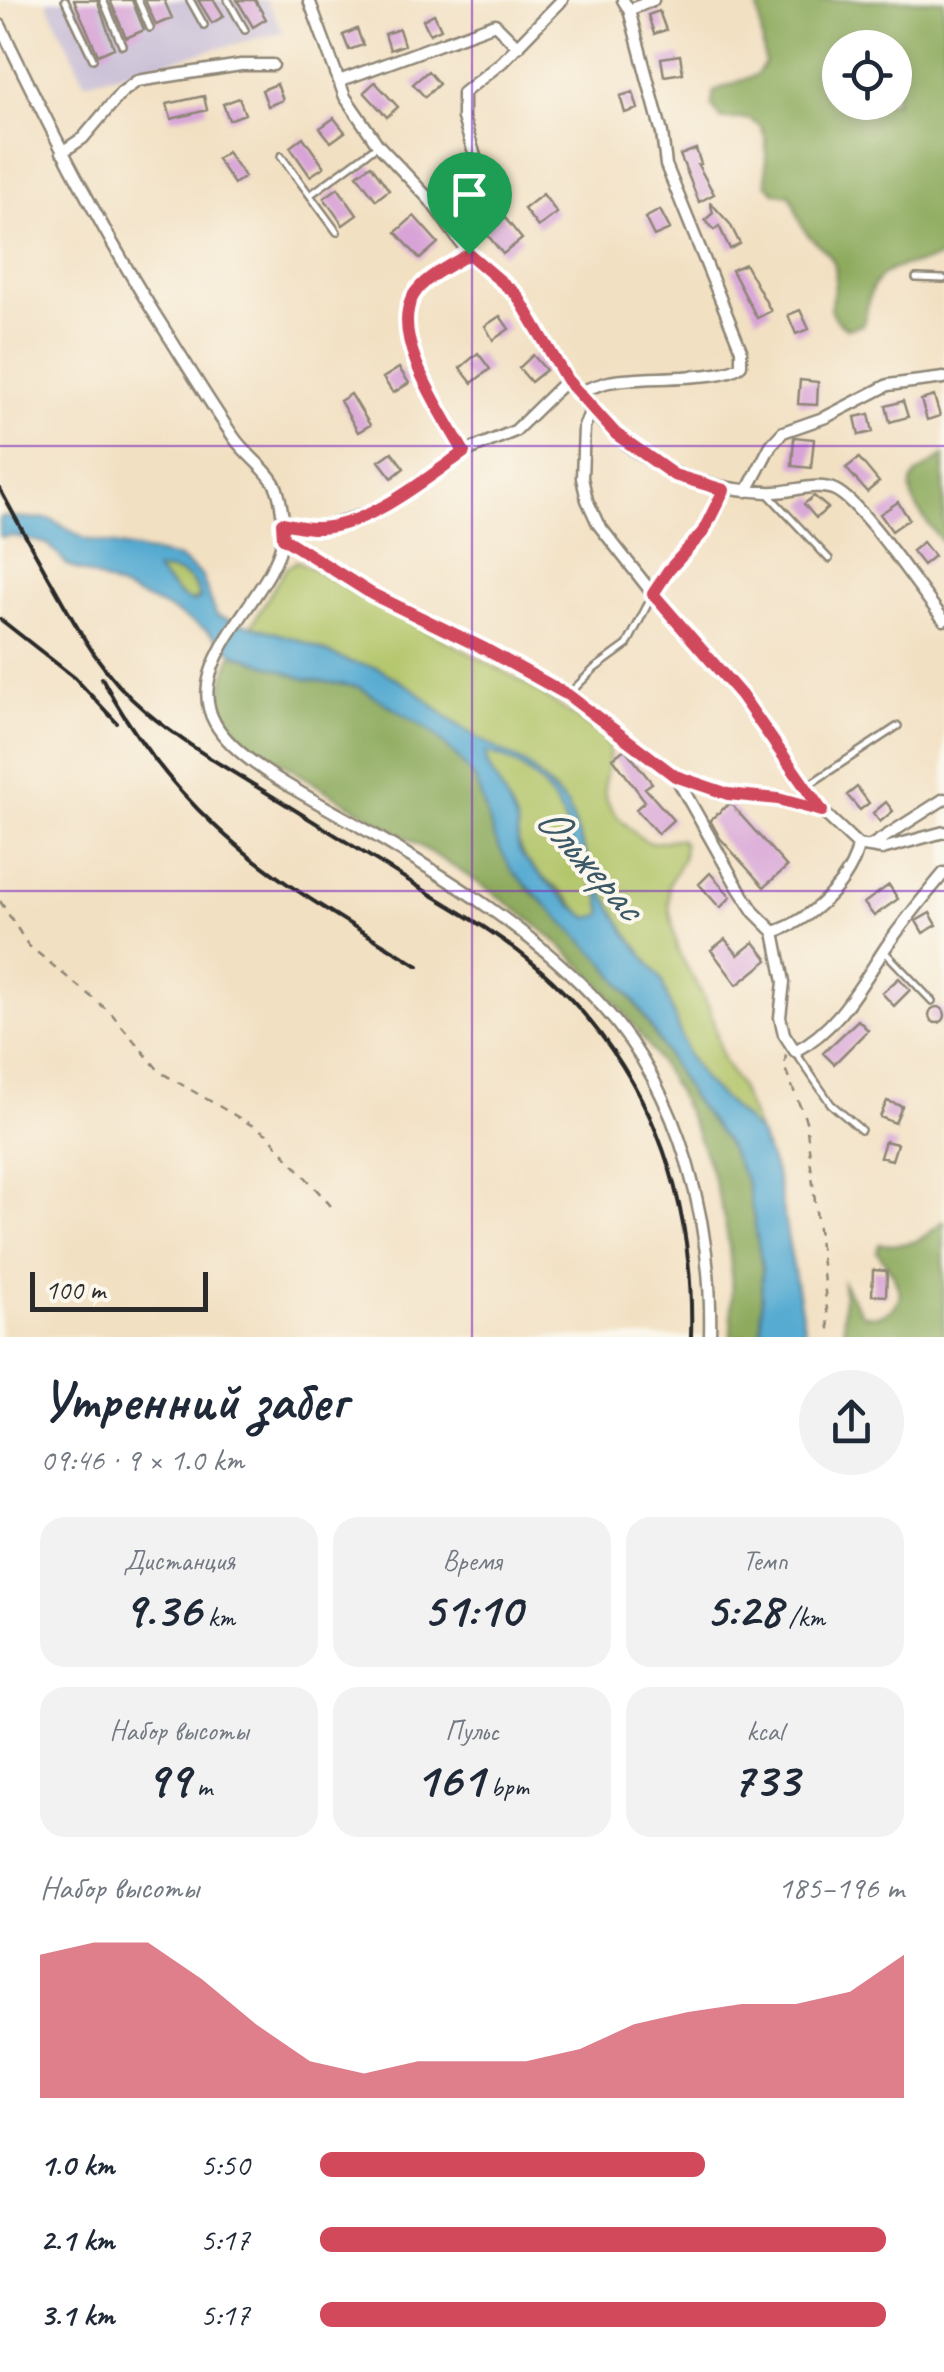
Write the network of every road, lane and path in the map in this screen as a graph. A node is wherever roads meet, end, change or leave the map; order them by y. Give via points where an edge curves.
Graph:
1 (65, 0) edge
2 (103, 0) edge
3 (138, 0) edge
4 (190, 0) edge
5 (228, 0) edge
6 (308, 0) edge
7 (562, 0) edge
8 (653, 0) edge
9 (626, 5) edge
10 (0, 25) edge
11 (204, 25) dead end
12 (150, 28) dead end
13 (245, 30) dead end
14 (122, 45) dead end
15 (518, 47) junction
16 (93, 59) dead end
17 (273, 65) dead end
18 (339, 81) junction
19 (378, 145) junction
20 (62, 152) junction
21 (280, 156) dead end
22 (310, 195) junction
23 (430, 200) junction
24 (337, 232) dead end
25 (469, 254) junction
26 (916, 278) dead end
27 (944, 278) edge
28 (944, 378) edge
29 (567, 380) junction
30 (579, 392) junction
31 (591, 410) junction
32 (464, 452) junction
33 (724, 490) junction
34 (747, 491) junction
35 (767, 492) junction
36 (282, 523) junction
37 (283, 538) junction
38 (829, 559) dead end
39 (653, 594) junction
40 (944, 620) edge
41 (568, 695) junction
42 (898, 726) dead end
43 (675, 776) junction
44 (807, 786) junction
45 (944, 799) edge
46 (822, 811) junction
47 (944, 832) edge
48 (864, 846) junction
49 (944, 873) edge
50 (0, 901) edge
51 (774, 932) junction
52 (884, 950) junction
53 (932, 1001) dead end
54 (794, 1051) junction
55 (861, 1130) dead end
56 (331, 1206) dead end
57 (710, 1337) edge
58 (830, 1337) edge

1 - 16 lane
2 - 14 lane
3 - 12 lane
4 - 11 lane
5 - 13 lane
6 - 18 street
7 - 15 street
8 - 9 street
9 - 30 street via 666,166 742,365 722,375 610,381
10 - 20 street
15 - 18 street via 494,24
15 - 23 street via 463,93 474,156 466,172
17 - 20 street via 136,80
18 - 19 street
19 - 22 lane
19 - 23 street
20 - 36 street via 142,294 237,442 276,487
21 - 22 lane
22 - 24 lane
23 - 25 street
25 - 29 street via 517,295
25 - 32 street via 415,292 406,312 413,354
26 - 27 lane
28 - 34 street via 888,385 782,432
29 - 30 street
29 - 32 street via 515,431
30 - 31 street
31 - 33 street via 674,475
31 - 39 street via 582,478 588,500 598,524
32 - 36 street via 407,492 344,523
33 - 34 street
33 - 39 lane via 703,532
34 - 35 street
35 - 38 lane
35 - 40 street via 838,491
36 - 37 street
37 - 41 street via 372,594
37 - 57 street via 207,680 216,726 275,776 514,925 606,1010 673,1122 697,1201 711,1292
39 - 41 lane via 627,646
39 - 44 street via 741,695
41 - 43 street
42 - 44 lane
43 - 46 street via 728,794
43 - 51 street via 736,884
44 - 46 street
45 - 48 street
46 - 48 street
47 - 48 street via 904,846
48 - 51 street via 820,904
49 - 52 street
50 - 56 path via 28,945 111,1013 160,1072 267,1134
51 - 54 street via 784,982 780,1017
52 - 53 lane
52 - 54 street via 837,1018
54 - 55 lane via 831,1104
54 - 58 path via 784,1066 806,1120

